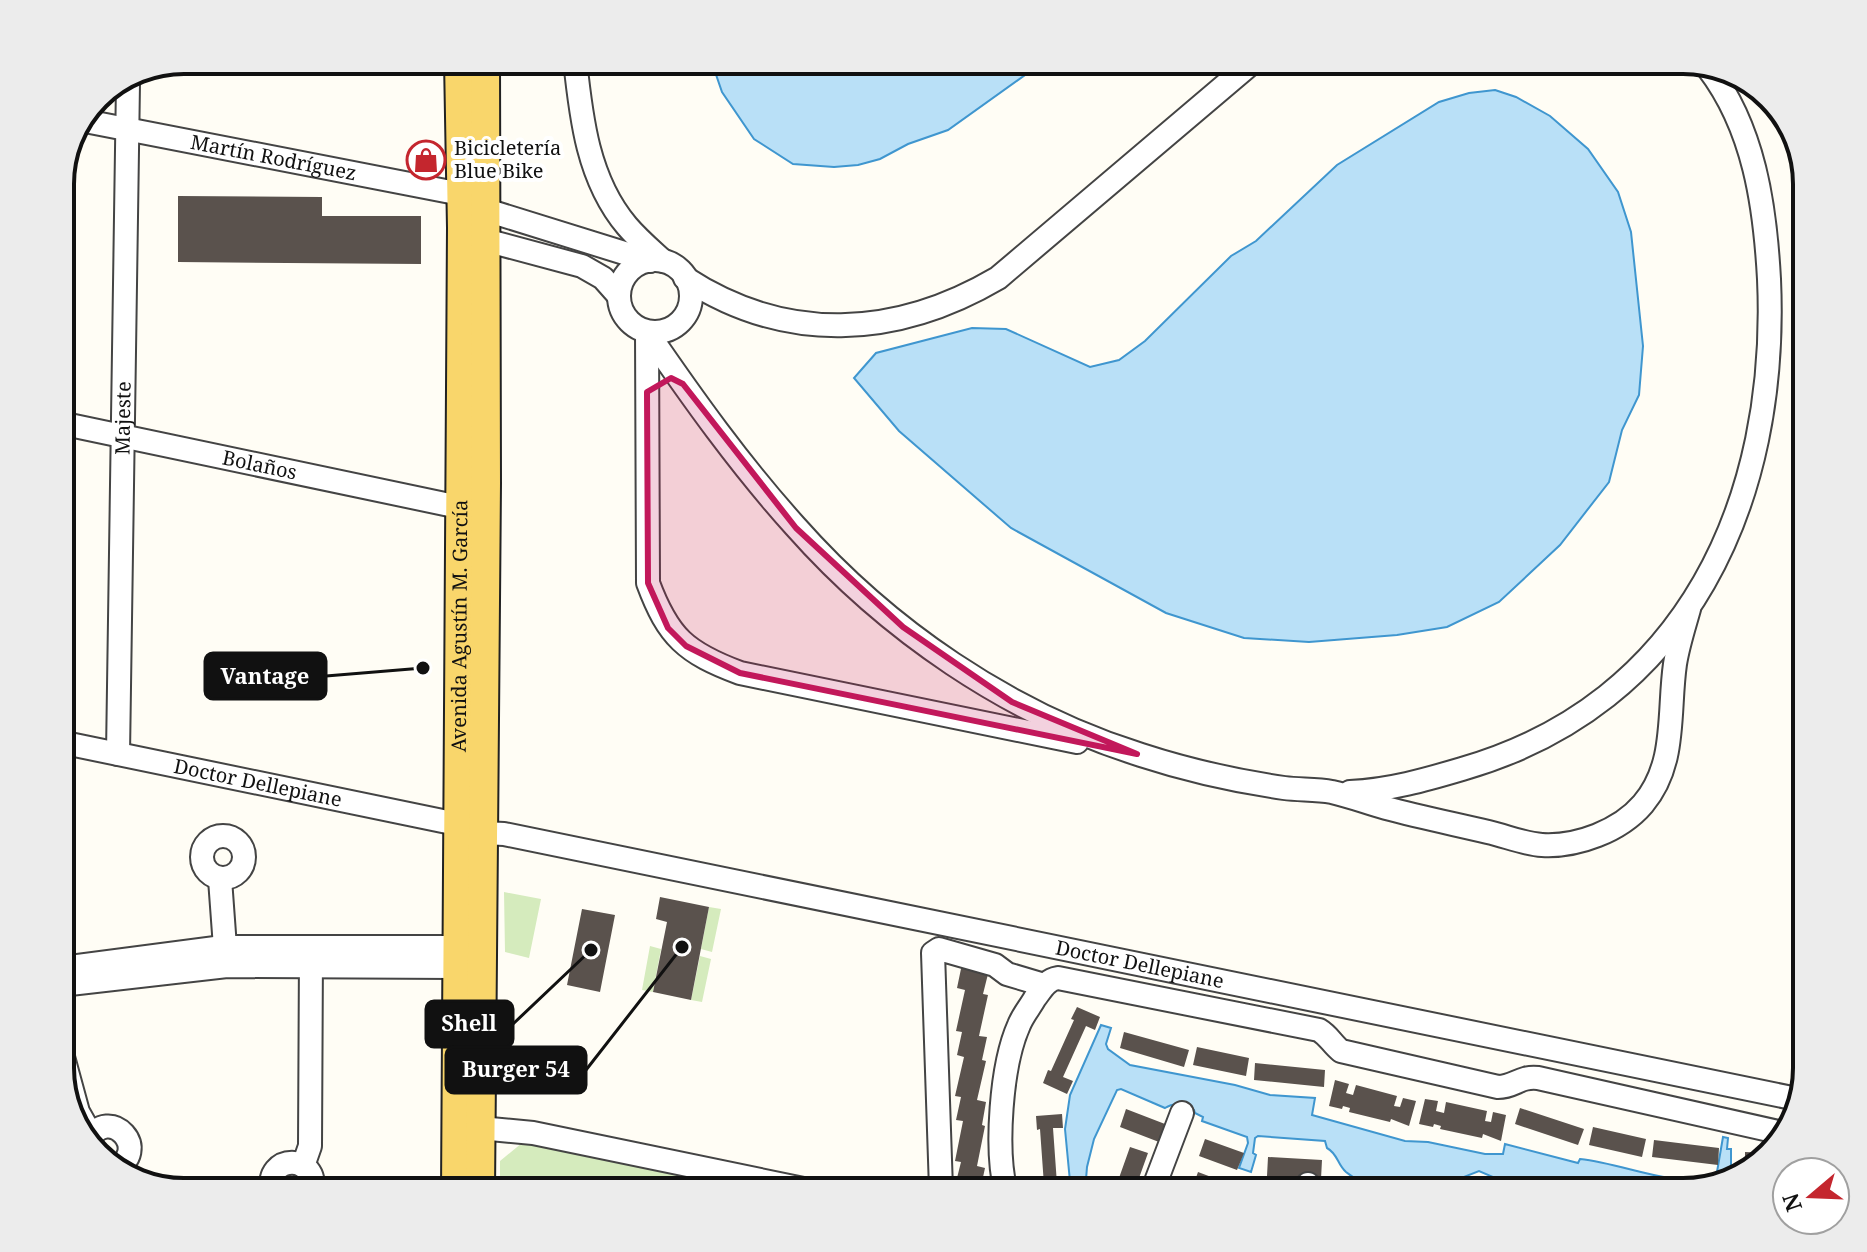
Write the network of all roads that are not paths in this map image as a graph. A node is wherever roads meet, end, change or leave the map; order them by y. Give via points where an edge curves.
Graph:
1 (461, 74) edge
2 (484, 74) edge
3 (577, 74) edge
4 (1238, 74) edge
5 (1717, 80) edge
6 (128, 90) edge
7 (93, 123) edge
8 (127, 130) junction
9 (473, 188) junction
10 (486, 210) junction
11 (537, 226) junction
12 (474, 234) junction
13 (533, 252) junction
14 (656, 261) junction
15 (685, 278) junction
16 (619, 296) junction
17 (647, 332) junction
18 (683, 384) junction
19 (647, 392) junction
20 (74, 426) edge
21 (122, 435) junction
22 (459, 507) junction
23 (1689, 609) junction
24 (1644, 664) junction
25 (988, 686) junction
26 (1673, 687) junction
27 (971, 720) junction
28 (74, 745) edge
29 (118, 754) junction
30 (1137, 754) junction
31 (1418, 782) junction
32 (1332, 792) junction
33 (1419, 817) junction
34 (470, 828) junction
35 (220, 879) dead end
36 (311, 956) junction
37 (225, 957) junction
38 (457, 957) junction
39 (74, 974) edge
40 (1044, 985) junction
41 (1789, 1097) edge
42 (1182, 1113) dead end
43 (480, 1128) junction
44 (95, 1131) edge
45 (1773, 1131) edge
46 (126, 1161) edge
47 (303, 1166) junction
48 (272, 1178) edge
49 (313, 1178) edge
50 (456, 1178) edge
51 (480, 1178) edge
52 (750, 1178) edge
53 (941, 1178) edge
54 (1003, 1178) edge
55 (1157, 1178) edge

1 - 9 main road, Avenida Agustín M. García
2 - 9 main road, Avenida Agustín M. García
3 - 14 street via 583,123 605,192
4 - 15 street via 998,278 926,312 846,325 785,321 736,307
5 - 23 street via 1740,123 1755,172 1767,241 1771,333 1756,451 1730,529
6 - 8 street, Majeste
7 - 8 street, Martín Rodríguez
8 - 9 street, Martín Rodríguez
8 - 21 street, Majeste
9 - 10 main road, Avenida Agustín M. García
9 - 12 main road, Avenida Agustín M. García
10 - 11 street
10 - 12 main road, Avenida Agustín M. García
11 - 13 street
11 - 14 street
12 - 13 street
12 - 22 main road, Avenida Agustín M. García
12 - 34 main road, Avenida Agustín M. García
13 - 16 street via 582,266
14 - 15 street
14 - 16 street via 640,264 624,277
15 - 17 street via 690,289 687,313 670,329
16 - 17 street via 626,319
17 - 18 street
17 - 19 street
18 - 19 street via 663,378
18 - 25 street via 736,456 834,566 903,627
19 - 27 street via 648,583 668,628 706,661 740,673
20 - 21 street, Bolaños
21 - 22 street, Bolaños
21 - 29 street, Majeste
22 - 34 main road, Avenida Agustín M. García
23 - 24 street
23 - 26 street
24 - 26 street via 1664,670
24 - 31 street via 1535,742 1506,757
25 - 27 street via 984,712
25 - 30 street via 1052,721
26 - 33 street via 1669,745 1655,786 1631,816 1610,829 1579,841 1540,845
27 - 30 street
28 - 29 street, Doctor Dellepiane
29 - 34 street, Doctor Dellepiane
30 - 32 street via 1284,788
31 - 32 street
31 - 33 street via 1410,804
32 - 33 street
34 - 38 main road, Avenida Agustín M. García
34 - 41 street, Doctor Dellepiane
34 - 43 main road, Avenida Agustín M. García
35 - 37 street
36 - 37 street
36 - 38 street
36 - 47 street via 310,1146
37 - 39 street
38 - 50 main road, Avenida Agustín M. García
40 - 45 street via 1058,978 1319,1030 1341,1051 1498,1087 1538,1078
40 - 53 street via 995,965 939,949 933,953
40 - 54 street via 1019,1023 1006,1072
42 - 55 street
43 - 51 main road, Avenida Agustín M. García
43 - 52 street via 533,1133
44 - 46 street via 110,1127 122,1132 130,1151
47 - 48 street via 291,1163 278,1168
47 - 49 street

